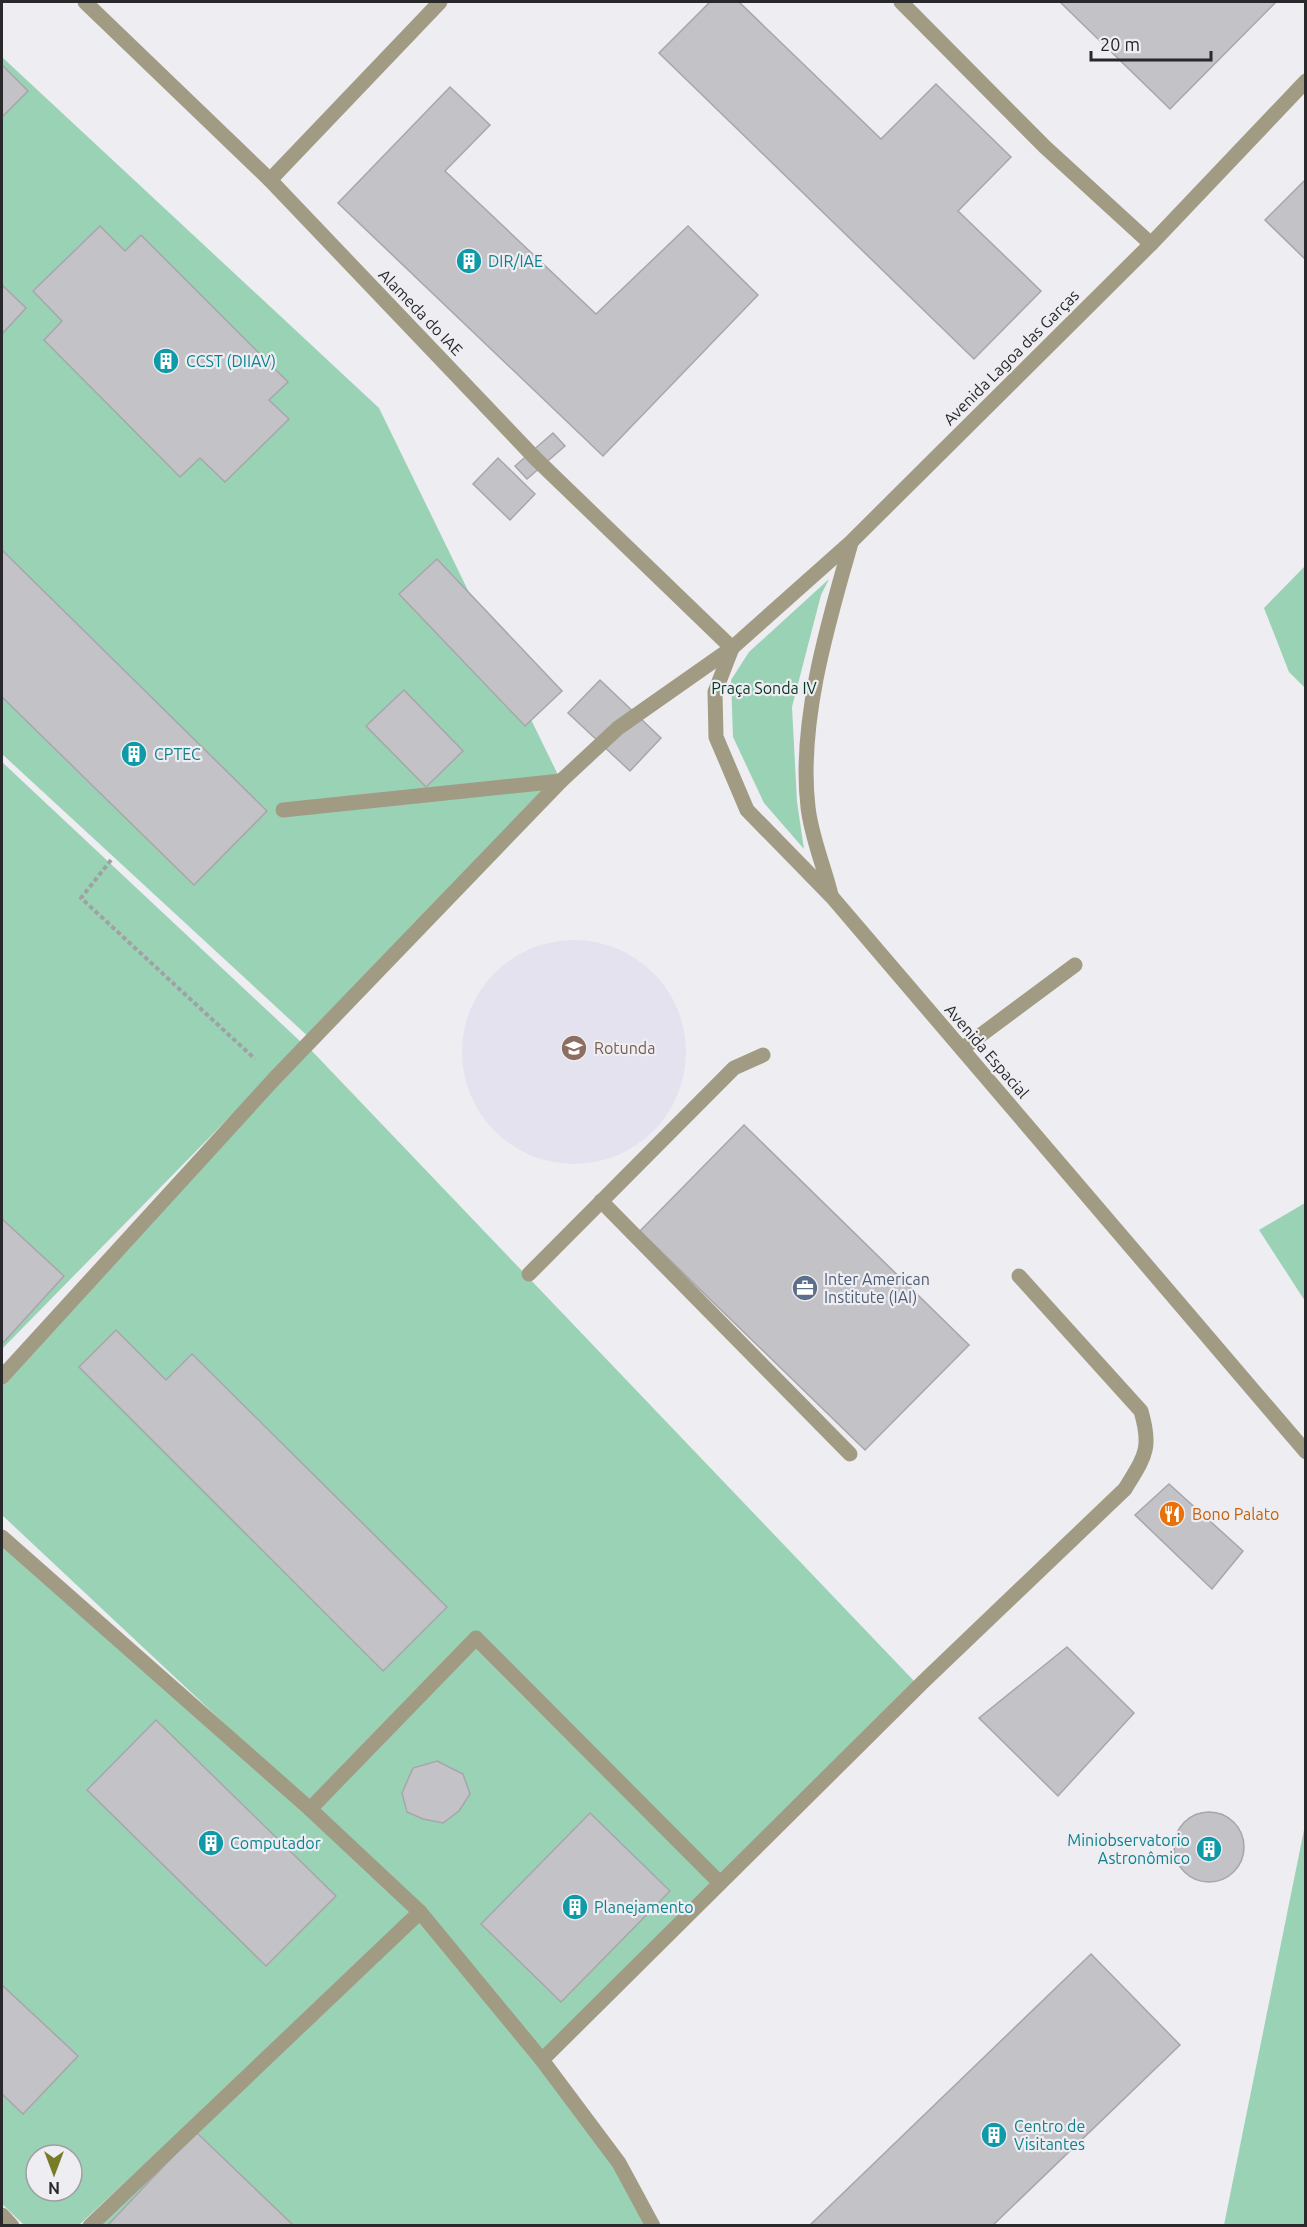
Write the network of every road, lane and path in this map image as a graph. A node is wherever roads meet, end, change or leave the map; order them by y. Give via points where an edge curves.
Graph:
1 (85, 2) edge
2 (440, 2) edge
3 (901, 2) edge
4 (1305, 81) edge
5 (270, 180) junction
6 (1151, 244) junction
7 (851, 542) junction
8 (732, 648) junction
9 (561, 781) junction
10 (283, 810) dead end
11 (111, 860) dead end
12 (832, 897) junction
13 (1075, 965) dead end
14 (962, 1049) junction
15 (763, 1055) dead end
16 (276, 1078) junction
17 (601, 1201) junction
18 (529, 1274) dead end
19 (1019, 1276) dead end
20 (2, 1377) edge
21 (1305, 1452) edge
22 (850, 1454) dead end
23 (2, 1537) edge
24 (310, 1809) junction
25 (720, 1883) junction
26 (420, 1912) junction
27 (542, 2060) junction
28 (2, 2215) edge
29 (12, 2226) edge
30 (90, 2226) edge
31 (653, 2226) edge

1 - 5 lane, Alameda do IAE
2 - 5 lane
3 - 6 lane via 1045,147
4 - 6 lane, Avenida Lagoa das Garças
5 - 8 lane, Alameda do IAE via 536,459
6 - 7 lane, Avenida Lagoa das Garças
7 - 8 lane, Avenida Lagoa das Garças
7 - 12 lane via 830,616 805,750 808,808
8 - 9 lane, Avenida Lagoa das Garças via 618,728
8 - 12 lane, Avenida Espacial via 715,692 716,737 747,810
9 - 10 lane
9 - 16 lane, Avenida Lagoa das Garças
11 - 16 path via 81,898
12 - 14 lane, Avenida Espacial
13 - 14 lane
14 - 21 lane, Avenida Espacial
15 - 17 lane via 734,1068
16 - 20 lane, Avenida Lagoa das Garças
17 - 18 lane
17 - 22 lane
19 - 25 lane via 1141,1411 1148,1436 1142,1461 1125,1489
23 - 24 lane
24 - 25 lane via 476,1638
24 - 26 lane
25 - 27 lane
26 - 27 lane
26 - 30 lane
27 - 31 lane via 618,2163
28 - 29 lane

